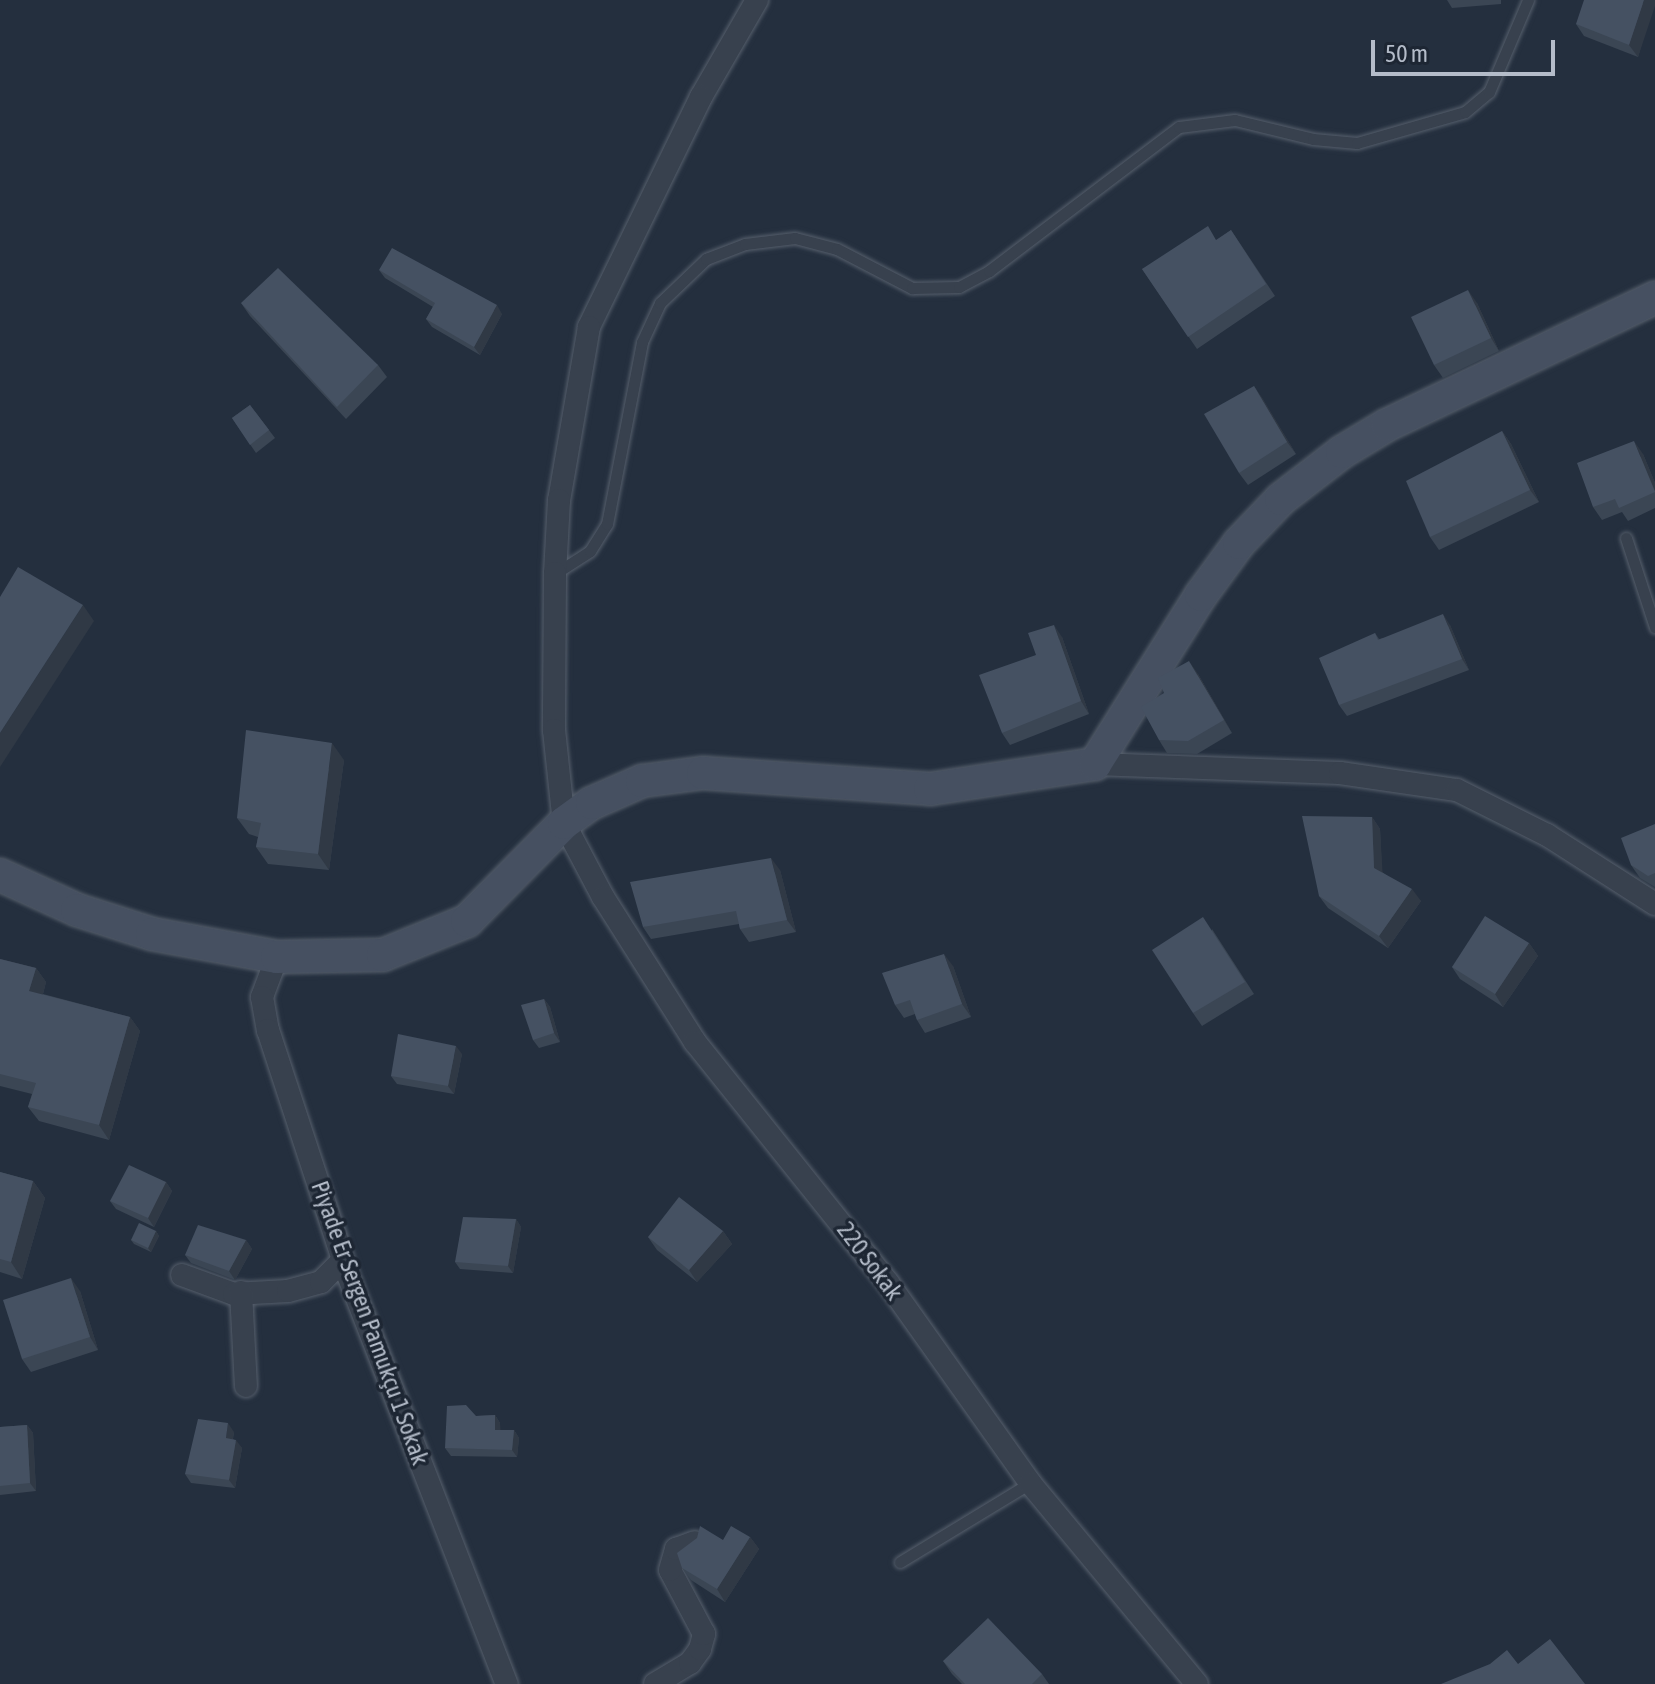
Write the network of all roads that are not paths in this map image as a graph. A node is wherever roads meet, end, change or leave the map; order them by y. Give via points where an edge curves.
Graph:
1 (757, 0) edge
2 (1528, 0) edge
3 (1655, 298) edge
4 (1626, 538) dead end
5 (555, 573) junction
6 (1655, 627) edge
7 (1095, 764) junction
8 (564, 823) junction
9 (0, 875) edge
10 (1655, 904) edge
11 (277, 957) junction
12 (343, 1260) junction
13 (182, 1275) dead end
14 (241, 1292) junction
15 (246, 1386) dead end
16 (1030, 1483) junction
17 (695, 1542) edge
18 (900, 1562) dead end
19 (507, 1684) edge
20 (655, 1684) edge
21 (1197, 1684) edge

1 - 5 street via 701,97 589,327 559,500
2 - 5 lane via 1489,92 1465,112 1357,143 1313,139 1235,120 1179,127 989,271 959,287 912,288 837,249 795,238 745,244 706,259 674,286 645,332 607,524 590,551
3 - 7 street via 1387,425 1281,499 1239,543 1201,595
4 - 6 lane
5 - 8 street via 554,730
7 - 8 street via 930,789 673,775 612,793
7 - 10 street via 1340,773 1457,790 1547,835
8 - 11 street via 467,921 383,955
8 - 16 street, 220 Sokak via 670,1005 888,1283
9 - 11 street via 77,910 152,934
11 - 12 street, Piyade Er Sergen Pamukçu 1 Sokak via 262,997 268,1030
12 - 14 street via 321,1282 288,1291
12 - 19 street, Piyade Er Sergen Pamukçu 1 Sokak
13 - 14 street
14 - 15 street
16 - 18 lane
16 - 21 street, 220 Sokak
17 - 20 street via 676,1549 670,1570 704,1634 700,1649 690,1663

